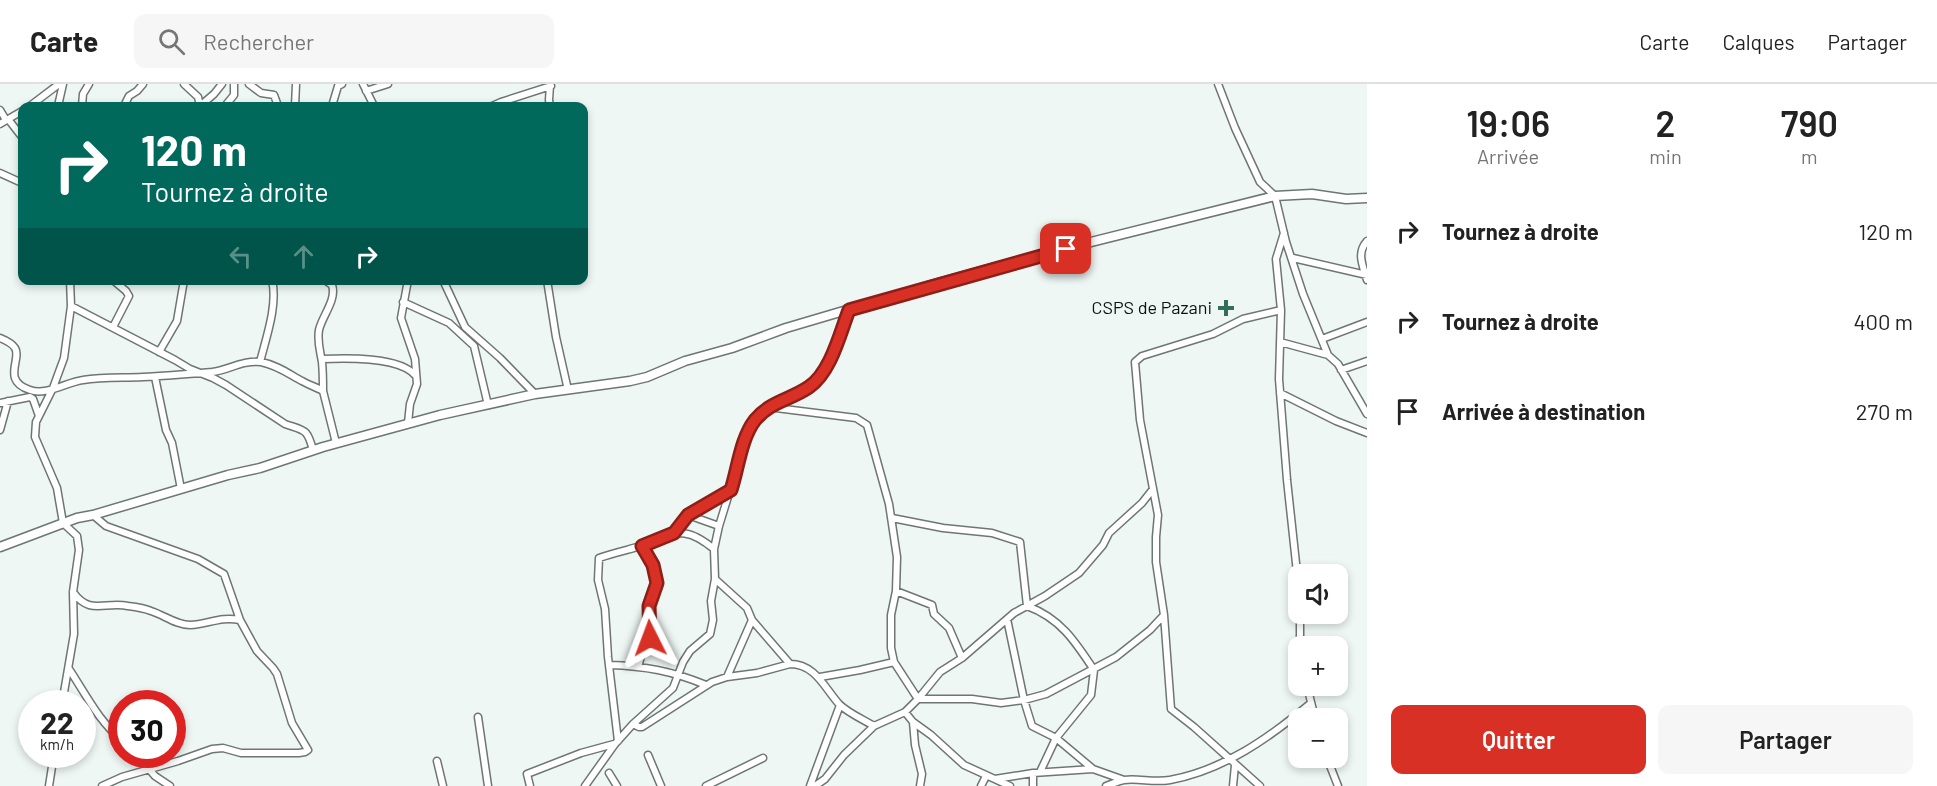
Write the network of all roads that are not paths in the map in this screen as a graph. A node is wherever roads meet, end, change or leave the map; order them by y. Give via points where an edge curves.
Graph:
1 (61, 84) edge
2 (89, 84) edge
3 (143, 84) edge
4 (184, 84) edge
5 (222, 84) edge
6 (234, 84) edge
7 (249, 84) edge
8 (296, 84) edge
9 (342, 84) edge
10 (363, 84) edge
11 (388, 84) edge
12 (1218, 84) edge
13 (551, 85) edge
14 (366, 91) junction
15 (36, 102) edge
16 (59, 102) edge
17 (82, 102) edge
18 (126, 102) edge
19 (199, 102) edge
20 (205, 102) edge
21 (228, 102) edge
22 (277, 102) edge
23 (295, 102) edge
24 (333, 102) edge
25 (372, 102) edge
26 (501, 102) edge
27 (549, 102) edge
28 (0, 110) edge
29 (18, 113) edge
30 (5, 121) edge
31 (18, 133) edge
32 (0, 173) edge
33 (18, 181) edge
34 (1275, 196) junction
35 (1367, 198) edge
36 (1285, 232) junction
37 (1367, 241) edge
38 (1293, 258) junction
39 (1366, 277) edge
40 (70, 285) edge
41 (119, 285) edge
42 (183, 285) edge
43 (273, 285) edge
44 (332, 285) edge
45 (407, 285) edge
46 (445, 285) edge
47 (548, 285) edge
48 (403, 302) junction
49 (71, 306) junction
50 (849, 310) junction
51 (1281, 310) junction
52 (1367, 322) edge
53 (113, 327) junction
54 (0, 338) edge
55 (1322, 339) junction
56 (1280, 342) junction
57 (159, 352) junction
58 (1328, 355) junction
59 (322, 359) junction
60 (1367, 361) edge
61 (260, 362) junction
62 (1341, 370) junction
63 (201, 373) junction
64 (417, 376) junction
65 (155, 377) junction
66 (53, 388) junction
67 (568, 390) junction
68 (323, 391) junction
69 (1280, 393) junction
70 (535, 394) junction
71 (8, 401) junction
72 (0, 403) edge
73 (488, 405) junction
74 (768, 406) junction
75 (1367, 414) edge
76 (39, 416) junction
77 (408, 423) junction
78 (0, 430) edge
79 (1367, 433) edge
80 (336, 443) junction
81 (314, 450) junction
82 (181, 489) junction
83 (1153, 489) junction
84 (731, 490) junction
85 (93, 515) junction
86 (688, 515) junction
87 (892, 518) junction
88 (63, 523) junction
89 (719, 526) junction
90 (674, 533) junction
91 (642, 546) junction
92 (0, 547) edge
93 (714, 549) junction
94 (1296, 564) edge
95 (715, 579) junction
96 (896, 591) junction
97 (73, 592) junction
98 (1026, 606) junction
99 (1164, 615) junction
100 (1006, 619) junction
101 (240, 620) junction
102 (752, 620) junction
103 (962, 658) junction
104 (894, 662) junction
105 (790, 664) junction
106 (609, 665) junction
107 (638, 667) junction
108 (69, 669) junction
109 (1094, 670) junction
110 (678, 674) junction
111 (727, 677) junction
112 (820, 677) junction
113 (706, 685) junction
114 (65, 690) edge
115 (1309, 696) edge
116 (918, 699) junction
117 (1024, 700) junction
118 (1311, 703) junction
119 (840, 705) junction
120 (1312, 708) edge
121 (905, 712) junction
122 (478, 717) dead end
123 (913, 722) junction
124 (633, 724) junction
125 (108, 726) edge
126 (874, 726) junction
127 (1056, 738) junction
128 (616, 742) junction
129 (648, 755) dead end
130 (763, 758) dead end
131 (437, 761) dead end
132 (1233, 763) junction
133 (52, 768) edge
134 (1331, 768) edge
135 (148, 769) junction
136 (1093, 770) junction
137 (609, 773) dead end
138 (1036, 773) junction
139 (986, 776) junction
140 (994, 779) junction
141 (1124, 780) junction
142 (110, 784) edge
143 (708, 785) edge
144 (1111, 785) edge
145 (49, 786) edge
146 (102, 786) edge
147 (170, 786) edge
148 (443, 786) edge
149 (488, 786) edge
150 (530, 786) edge
151 (585, 786) edge
152 (617, 786) edge
153 (661, 786) edge
154 (810, 786) edge
155 (815, 786) edge
156 (920, 786) edge
157 (981, 786) edge
158 (1010, 786) edge
159 (1033, 786) edge
160 (1233, 786) edge
161 (1260, 786) edge
162 (1338, 786) edge

1 - 15 street
1 - 16 street
2 - 17 street
3 - 18 street
4 - 19 street
5 - 20 street
6 - 21 street via 234,95
7 - 22 street via 261,93 274,95
8 - 23 street
9 - 24 street
10 - 14 street
11 - 14 street
12 - 34 street via 1260,182
13 - 26 street
13 - 27 street
14 - 25 street
28 - 30 street
29 - 30 street
30 - 31 street
32 - 33 street
34 - 35 street
34 - 36 street
34 - 50 street via 1047,253
36 - 38 street
36 - 51 street via 1276,259
37 - 39 street via 1361,250
38 - 39 street
38 - 55 street
40 - 49 street
41 - 53 street via 129,296
42 - 57 street via 177,321
43 - 61 street via 272,311
44 - 59 street via 334,292 319,328
45 - 48 street
46 - 70 street via 465,327
47 - 67 street
48 - 64 street via 401,320
48 - 73 street via 449,323 474,346
49 - 53 street
49 - 66 street via 64,358
50 - 67 street via 685,361 647,377
50 - 74 street via 830,360 817,381
51 - 56 street
51 - 83 street via 1243,319 1214,334 1137,359 1138,404
52 - 55 street
53 - 57 street
54 - 66 street via 16,351 13,372 22,386 31,391
55 - 58 street
56 - 58 street
56 - 69 street
57 - 63 street
58 - 62 street
59 - 64 street via 384,362 407,368
59 - 68 street
60 - 62 street
61 - 63 street
61 - 68 street via 285,370
62 - 75 street
63 - 65 street
63 - 81 street via 309,435
64 - 77 street
65 - 66 street via 85,380
65 - 82 street
66 - 76 street
67 - 70 street
68 - 80 street
69 - 79 street
69 - 94 street
70 - 73 street
71 - 72 street
71 - 76 street via 32,398
71 - 78 street
73 - 77 street
74 - 84 street via 751,426
74 - 87 street via 856,418 866,423
76 - 88 street via 35,437 57,488
77 - 80 street
80 - 81 street
81 - 82 street
82 - 85 street
83 - 98 street via 1109,533 1082,569
83 - 99 street via 1158,515 1156,562
84 - 86 street
84 - 89 street
85 - 88 street
85 - 101 street via 106,526 221,571
86 - 89 street
86 - 90 street
87 - 96 street
87 - 98 street via 1018,540
88 - 92 street
88 - 97 street via 77,536
89 - 93 street
90 - 91 street
90 - 93 street via 697,537
91 - 106 street via 599,558
91 - 107 street via 653,565 657,585 649,606 650,645 642,653
93 - 95 street
95 - 102 street via 747,608
95 - 110 street via 710,634 690,651
96 - 103 street via 932,606 934,614 949,628
96 - 104 street via 890,636
97 - 101 street via 86,605 121,604 182,624 222,618
97 - 108 street via 74,634
98 - 100 street
98 - 109 street via 1061,626
99 - 109 street via 1116,657
99 - 132 street via 1171,709
100 - 103 street
100 - 117 street
101 - 135 street via 257,651 277,674 288,713 307,752 241,753 217,748
102 - 105 street
102 - 111 street
103 - 116 street via 940,672
104 - 112 street
104 - 116 street
105 - 111 street
105 - 112 street
106 - 107 street
106 - 128 street
107 - 110 street
108 - 114 street
108 - 125 street
109 - 117 street via 1053,691
109 - 127 street via 1090,695
110 - 113 street
110 - 124 street via 673,688
111 - 113 street
112 - 119 street
113 - 124 street via 642,727
115 - 118 street
116 - 117 street
116 - 121 street
117 - 127 street via 1032,726
118 - 120 street
118 - 132 street
119 - 126 street
119 - 154 street
121 - 123 street
121 - 126 street
122 - 149 street
123 - 139 street via 964,765
123 - 156 street via 922,774
124 - 128 street
126 - 155 street
127 - 136 street
127 - 138 street
128 - 150 street via 526,774
128 - 151 street
129 - 153 street
130 - 143 street
131 - 148 street
132 - 141 street via 1173,780
132 - 160 street
132 - 161 street
133 - 145 street
134 - 162 street
135 - 142 street
135 - 147 street
136 - 138 street
136 - 141 street
137 - 152 street
138 - 140 street
138 - 159 street
139 - 140 street
139 - 157 street
140 - 158 street
141 - 144 street
142 - 146 street

